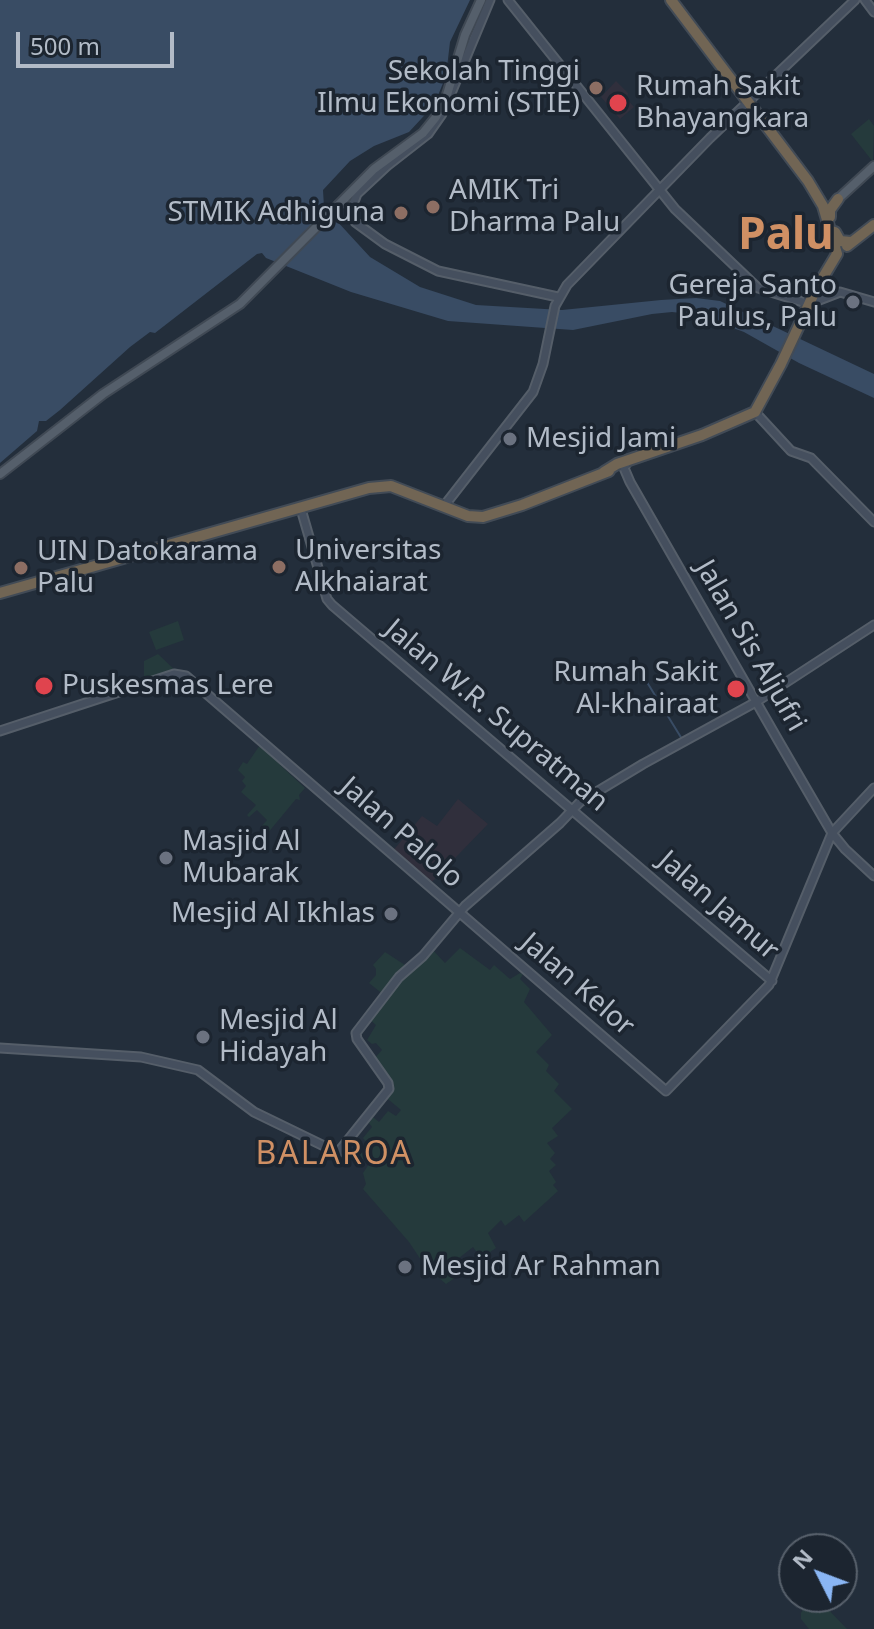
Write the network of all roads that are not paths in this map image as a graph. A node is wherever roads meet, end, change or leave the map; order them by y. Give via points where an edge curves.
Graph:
1 (481, 0) edge
2 (490, 0) edge
3 (508, 0) edge
4 (671, 0) edge
5 (855, 0) edge
6 (865, 0) edge
7 (874, 12) edge
8 (748, 102) junction
9 (874, 164) edge
10 (808, 181) junction
11 (659, 190) junction
12 (838, 198) junction
13 (825, 210) junction
14 (874, 225) edge
15 (851, 242) junction
16 (837, 253) junction
17 (556, 301) junction
18 (874, 302) edge
19 (809, 304) junction
20 (755, 412) junction
21 (628, 461) junction
22 (618, 468) joint
23 (604, 472) junction
24 (0, 474) edge
25 (630, 482) junction
26 (443, 506) junction
27 (301, 509) junction
28 (874, 522) edge
29 (157, 550) junction
30 (0, 594) edge
31 (874, 625) edge
32 (756, 702) junction
33 (0, 731) edge
34 (874, 788) edge
35 (572, 811) junction
36 (832, 833) junction
37 (636, 864) joint
38 (874, 876) edge
39 (458, 913) junction
40 (772, 981) junction
41 (0, 1048) edge

1 - 24 main road via 446,98 423,133 374,169 240,304 103,394
2 - 17 street via 434,128 355,198 352,213 355,222 385,244 438,271
3 - 11 street
4 - 8 highway
5 - 8 street
6 - 7 street
8 - 10 highway
8 - 11 street
9 - 12 main road
10 - 12 highway via 826,201
10 - 13 highway
11 - 17 street
11 - 19 street via 758,288
12 - 13 highway
12 - 15 highway via 829,215 838,240
13 - 16 highway
14 - 15 highway
15 - 16 highway
16 - 19 highway
17 - 26 street via 533,392
18 - 19 street via 848,293
19 - 20 highway
20 - 21 highway
20 - 28 street via 788,448 809,458
21 - 23 highway
21 - 25 street, Jalan Sis Aljufri via 624,468
22 - 23 highway
22 - 25 street, Jalan Sis Aljufri
23 - 26 highway via 492,515 470,516
25 - 32 street, Jalan Sis Aljufri
26 - 27 highway via 382,488
26 - 29 highway via 391,486 369,488
27 - 29 highway
27 - 35 street, Jalan W.R. Supratman via 330,603
29 - 30 highway
31 - 32 street
32 - 35 street via 613,781
32 - 36 street, Jalan Sis Aljufri
33 - 39 street, Jalan Palolo via 184,675
34 - 36 street
35 - 37 street, Jalan W.R. Supratman
35 - 39 street
36 - 38 street, Jalan Sis Aljufri
36 - 40 street
37 - 40 street, Jalan Jamur
39 - 40 street, Jalan Kelor via 666,1091
39 - 41 street via 356,1033 389,1089 336,1155 254,1112 198,1070 149,1057

